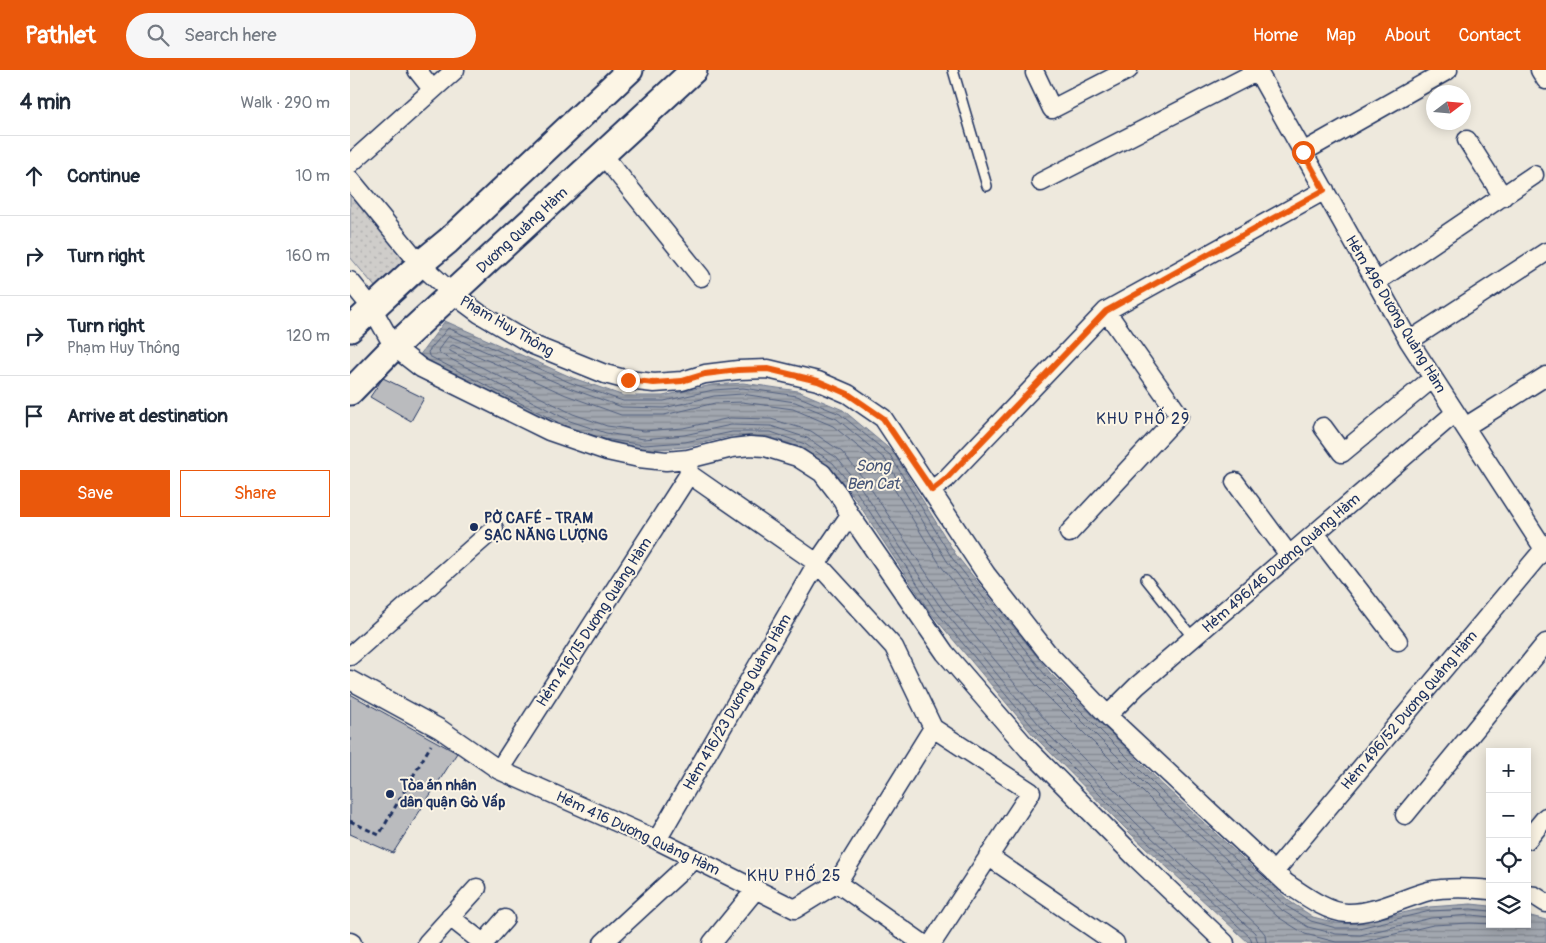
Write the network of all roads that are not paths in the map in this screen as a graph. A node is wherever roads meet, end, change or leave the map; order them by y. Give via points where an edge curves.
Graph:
1 (417, 70) edge
2 (455, 70) edge
3 (630, 70) edge
4 (694, 70) edge
5 (953, 70) edge
6 (1128, 70) edge
7 (1448, 70) edge
8 (1540, 70) edge
9 (1258, 71) edge
10 (1035, 73) dead end
11 (1546, 80) edge
12 (432, 89) junction
13 (1467, 140) dead end
14 (1303, 152) junction
15 (603, 155) junction
16 (350, 164) edge
17 (1534, 175) dead end
18 (350, 179) edge
19 (1041, 182) dead end
20 (987, 186) dead end
21 (1324, 190) junction
22 (1503, 196) junction
23 (1546, 252) edge
24 (420, 264) junction
25 (701, 277) dead end
26 (350, 281) edge
27 (1376, 282) junction
28 (452, 294) junction
29 (372, 308) junction
30 (1106, 311) junction
31 (350, 329) edge
32 (1409, 341) junction
33 (394, 348) junction
34 (1546, 376) edge
35 (1433, 378) junction
36 (350, 392) edge
37 (1460, 420) junction
38 (1323, 427) dead end
39 (688, 467) junction
40 (1235, 482) dead end
41 (932, 490) junction
42 (850, 515) junction
43 (494, 530) dead end
44 (1069, 533) dead end
45 (1315, 533) junction
46 (1545, 550) edge
47 (1289, 555) junction
48 (817, 563) junction
49 (1146, 579) dead end
50 (1193, 638) junction
51 (1398, 641) dead end
52 (1546, 643) edge
53 (350, 656) edge
54 (350, 680) edge
55 (1108, 715) junction
56 (933, 728) junction
57 (499, 770) junction
58 (1405, 815) dead end
59 (1546, 817) edge
60 (1529, 838) edge
61 (657, 840) junction
62 (988, 856) junction
63 (694, 859) junction
64 (1274, 872) junction
65 (837, 884) junction
66 (477, 888) dead end
67 (756, 889) junction
68 (1486, 890) edge
69 (1531, 896) edge
70 (1546, 903) edge
71 (450, 917) junction
72 (504, 919) dead end
73 (427, 943) edge
74 (483, 943) edge
75 (603, 943) edge
76 (712, 943) edge
77 (922, 943) edge
78 (932, 943) edge
79 (1115, 943) edge
80 (1225, 943) edge

1 - 12 street
2 - 12 street
3 - 24 street via 448,242
4 - 15 street, Dương Quảng Hàm
5 - 20 lane
6 - 10 street via 1052,109
7 - 14 street
8 - 11 street
9 - 14 street, Hẻm 496 Dương Quảng Hàm
9 - 19 street
12 - 16 street
13 - 22 street
14 - 21 street, Hẻm 496 Dương Quảng Hàm
15 - 25 street
15 - 28 street, Dương Quảng Hàm
17 - 22 street
18 - 24 street, Phạm Huy Thông
21 - 27 street, Hẻm 496 Dương Quảng Hàm
21 - 30 street
22 - 27 street
23 - 32 street
24 - 28 street, Phạm Huy Thông
24 - 29 street
26 - 29 street
27 - 32 street, Hẻm 496 Dương Quảng Hàm
28 - 33 street, Dương Quảng Hàm
28 - 41 street, Phạm Huy Thông via 533,345 628,380 654,383 682,381 705,374 768,369 818,381 848,394 883,418
29 - 31 street
29 - 33 street
30 - 41 street
30 - 44 street via 1179,416
32 - 35 street, Hẻm 496 Dương Quảng Hàm
33 - 36 street, Dương Quảng Hàm
33 - 39 street via 421,368 549,431 591,446
34 - 37 street, Hẻm 496/46 Dương Quảng Hàm
35 - 37 street, Hẻm 496 Dương Quảng Hàm
35 - 38 street via 1342,453
37 - 45 street, Hẻm 496/46 Dương Quảng Hàm
37 - 46 street, Hẻm 496 Dương Quảng Hàm
39 - 42 street via 732,448 765,447 797,457 822,473
39 - 48 street
39 - 57 street, Hẻm 416/15 Dương Quảng Hàm
40 - 47 street
41 - 55 street, Phạm Huy Thông via 986,574 1047,652
42 - 48 street, Hẻm 416/23 Dương Quảng Hàm
42 - 80 street via 945,653 1028,749 1137,860
43 - 53 street
45 - 47 street, Hẻm 496/46 Dương Quảng Hàm
45 - 51 street
46 - 64 street, Hẻm 496/52 Dương Quảng Hàm
47 - 50 street, Hẻm 496/46 Dương Quảng Hàm
48 - 56 street via 894,648
48 - 61 street, Hẻm 416/23 Dương Quảng Hàm
49 - 50 lane
50 - 55 street, Hẻm 496/46 Dương Quảng Hàm
52 - 58 street
54 - 57 street, Hẻm 416 Dương Quảng Hàm via 440,729
55 - 64 street, Phạm Huy Thông
56 - 62 street via 1031,792
56 - 65 street
57 - 61 street, Hẻm 416 Dương Quảng Hàm
59 - 60 street
61 - 63 street, Hẻm 416 Dương Quảng Hàm
62 - 78 street
62 - 79 street
63 - 67 street, Hẻm 416 Dương Quảng Hàm
63 - 75 street
64 - 68 street, Phạm Huy Thông via 1318,904 1347,913 1373,909 1431,891
65 - 67 street, Hẻm 416 Dương Quảng Hàm via 795,909
65 - 77 street
66 - 71 street
67 - 76 street
69 - 70 street
71 - 73 street
71 - 74 street
72 - 74 street

